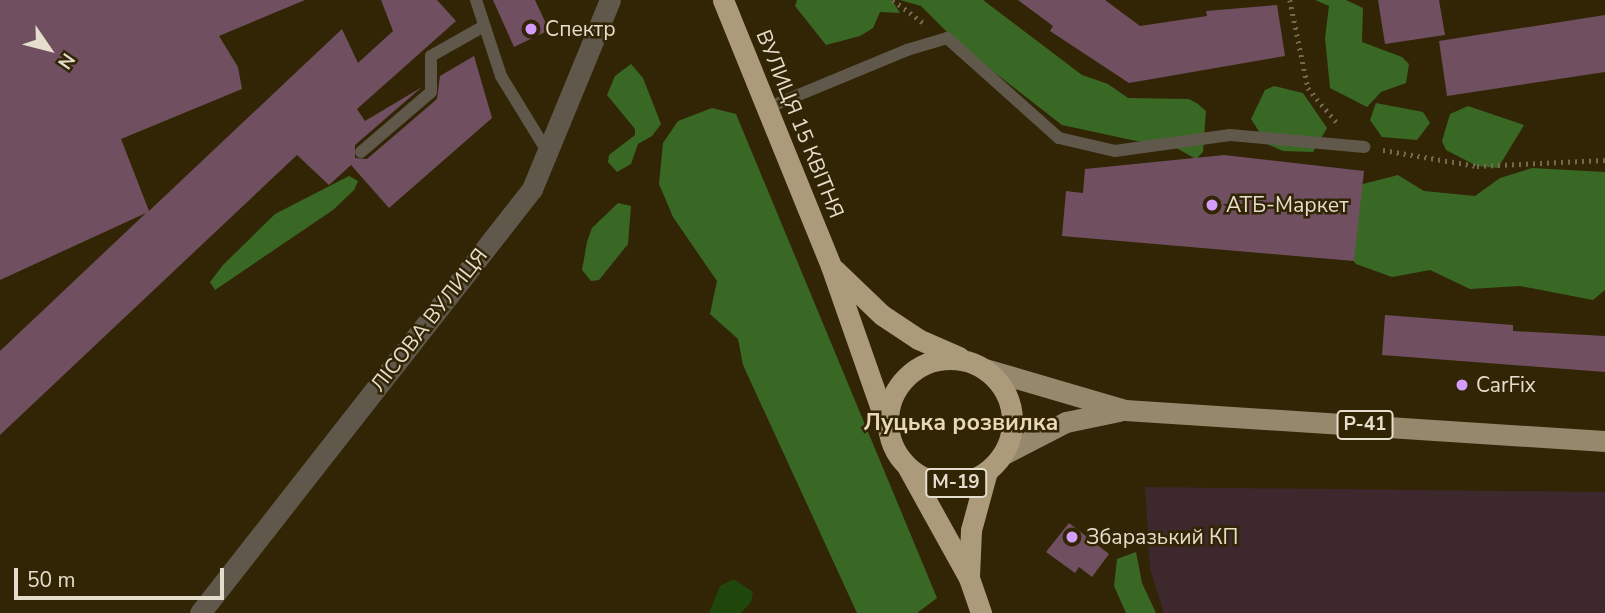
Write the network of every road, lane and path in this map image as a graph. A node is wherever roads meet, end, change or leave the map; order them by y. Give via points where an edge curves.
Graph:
1 (475, 0) edge
2 (610, 0) edge
3 (723, 0) edge
4 (893, 0) edge
5 (1290, 0) edge
6 (484, 26) junction
7 (947, 38) junction
8 (767, 108) junction
9 (1364, 147) junction
10 (547, 151) junction
11 (361, 152) dead end
12 (1605, 160) edge
13 (831, 266) junction
14 (964, 359) junction
15 (985, 369) junction
16 (1125, 410) junction
17 (888, 429) junction
18 (1605, 441) edge
19 (1002, 455) junction
20 (907, 466) junction
21 (987, 471) junction
22 (969, 578) junction
23 (200, 613) edge
24 (981, 613) edge

1 - 6 lane
2 - 10 street, ЛІСОВА ВУЛИЦЯ
3 - 8 highway, ВУЛИЦЯ 15 КВІТНЯ / М-19
4 - 7 path
5 - 9 path via 1308,88 1325,113
6 - 10 lane via 500,76
6 - 11 lane via 431,57 432,92
7 - 8 lane
7 - 9 lane via 1059,138 1115,151 1230,135
8 - 13 highway, ВУЛИЦЯ 15 КВІТНЯ / М-19
9 - 12 path via 1477,166
10 - 23 street, ЛІСОВА ВУЛИЦЯ via 532,189
13 - 14 highway, ВУЛИЦЯ 15 КВІТНЯ / М-19 via 882,315 918,339
13 - 17 highway, ВУЛИЦЯ 15 КВІТНЯ / М-19
14 - 15 highway, М-19
14 - 17 highway via 924,363 908,375 895,390
15 - 16 main road, Р-41
15 - 19 highway, М-19 via 1009,399 1010,437
16 - 18 main road, Р-41
16 - 19 main road, Р-41 via 1066,422
17 - 20 highway, М-19 via 894,449
19 - 21 highway, М-19
20 - 21 highway, М-19 via 937,482 955,483
20 - 22 highway, М-19
21 - 22 highway, М-19 via 971,530
22 - 24 highway, М-19

